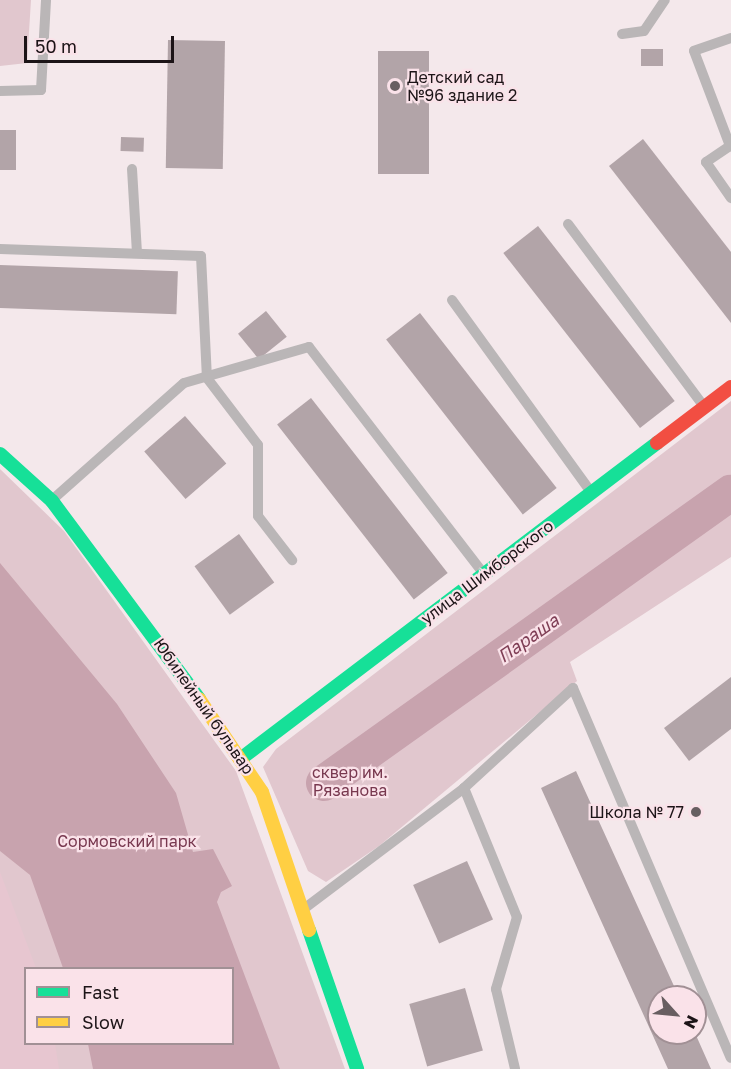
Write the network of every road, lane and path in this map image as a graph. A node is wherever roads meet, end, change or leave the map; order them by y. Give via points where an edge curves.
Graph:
1 (46, 0) edge
2 (665, 0) edge
3 (622, 34) dead end
4 (731, 38) edge
5 (0, 91) edge
6 (730, 146) edge
7 (132, 170) dead end
8 (731, 198) edge
9 (568, 224) dead end
10 (0, 249) edge
11 (137, 252) junction
12 (452, 300) dead end
13 (207, 378) junction
14 (731, 387) edge
15 (705, 408) junction
16 (0, 454) edge
17 (592, 493) junction
18 (52, 501) junction
19 (292, 560) dead end
20 (483, 574) junction
21 (243, 757) junction
22 (464, 788) junction
23 (304, 909) junction
24 (731, 1058) edge
25 (357, 1069) edge
26 (515, 1069) edge

1 - 5 lane via 41,90
2 - 3 lane via 644,30
4 - 6 lane via 694,51
6 - 8 lane via 706,162
7 - 11 lane
9 - 15 lane
10 - 11 lane
11 - 13 lane via 201,256
12 - 17 lane
13 - 18 lane via 184,383
13 - 19 lane via 258,445 258,516
13 - 20 lane via 309,347
14 - 15 street, улица Шимборского
15 - 17 street, улица Шимборского
16 - 18 street, Юбилейный бульвар
17 - 20 street, улица Шимборского
18 - 21 street, Юбилейный бульвар
20 - 21 street, улица Шимборского
21 - 23 street, Юбилейный бульвар via 262,792
22 - 23 lane
22 - 24 lane via 573,688
22 - 26 lane via 517,917 496,988
23 - 25 street, Юбилейный бульвар

